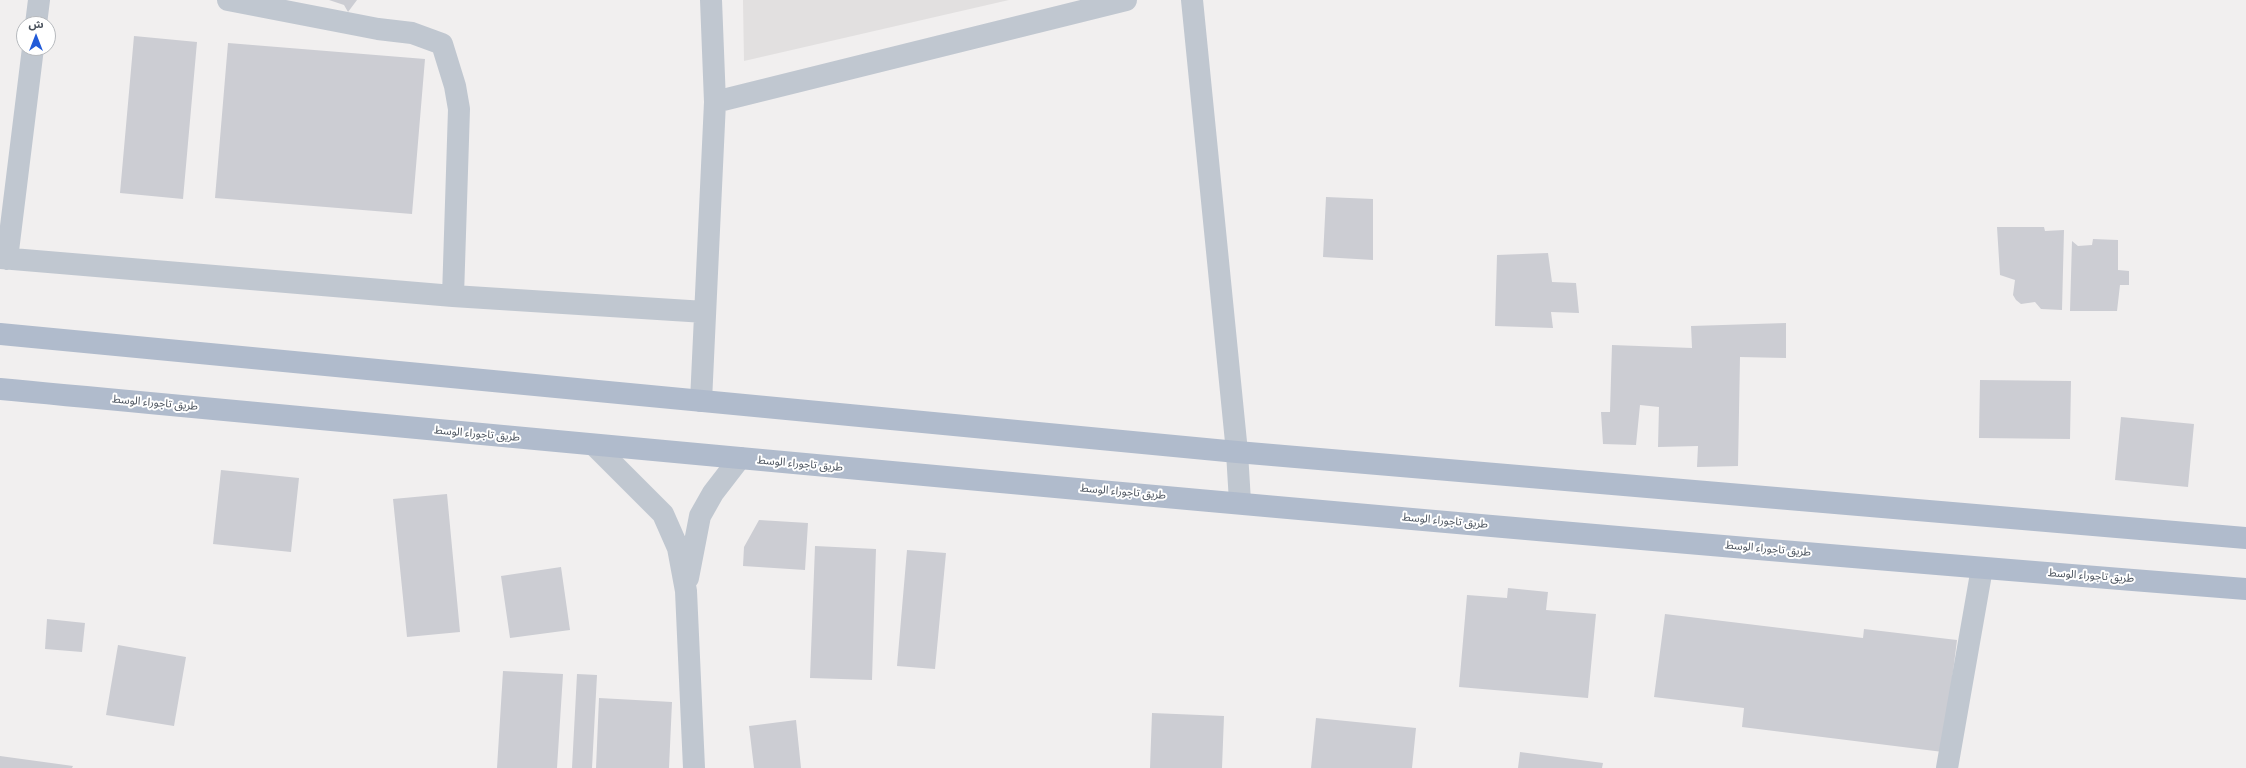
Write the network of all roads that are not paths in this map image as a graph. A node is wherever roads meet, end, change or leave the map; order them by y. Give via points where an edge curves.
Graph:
1 (39, 0) edge
2 (228, 0) edge
3 (711, 0) edge
4 (1126, 0) edge
5 (1192, 0) edge
6 (37, 16) edge
7 (32, 56) edge
8 (714, 102) junction
9 (4, 259) edge
10 (453, 296) junction
11 (704, 312) junction
12 (0, 334) edge
13 (0, 389) edge
14 (701, 401) junction
15 (594, 445) junction
16 (1237, 452) junction
17 (740, 458) junction
18 (1240, 502) junction
19 (2246, 538) edge
20 (1982, 568) junction
21 (2246, 589) edge
22 (686, 591) junction
23 (694, 768) edge
24 (1947, 768) edge

1 - 6 street
2 - 10 street via 378,29 412,33 442,44 459,109
3 - 8 street
4 - 8 street
5 - 16 street
7 - 9 street
8 - 11 street
9 - 10 street
10 - 11 street
11 - 14 street
12 - 14 main road
13 - 15 main road, طريق تاجوراء الوسط
14 - 16 main road
15 - 17 main road, طريق تاجوراء الوسط
15 - 22 street via 663,514 678,548
16 - 18 street
16 - 19 main road
17 - 18 main road, طريق تاجوراء الوسط
17 - 22 street via 713,493 700,516
18 - 20 main road, طريق تاجوراء الوسط
20 - 21 main road, طريق تاجوراء الوسط
20 - 24 street
22 - 23 street

